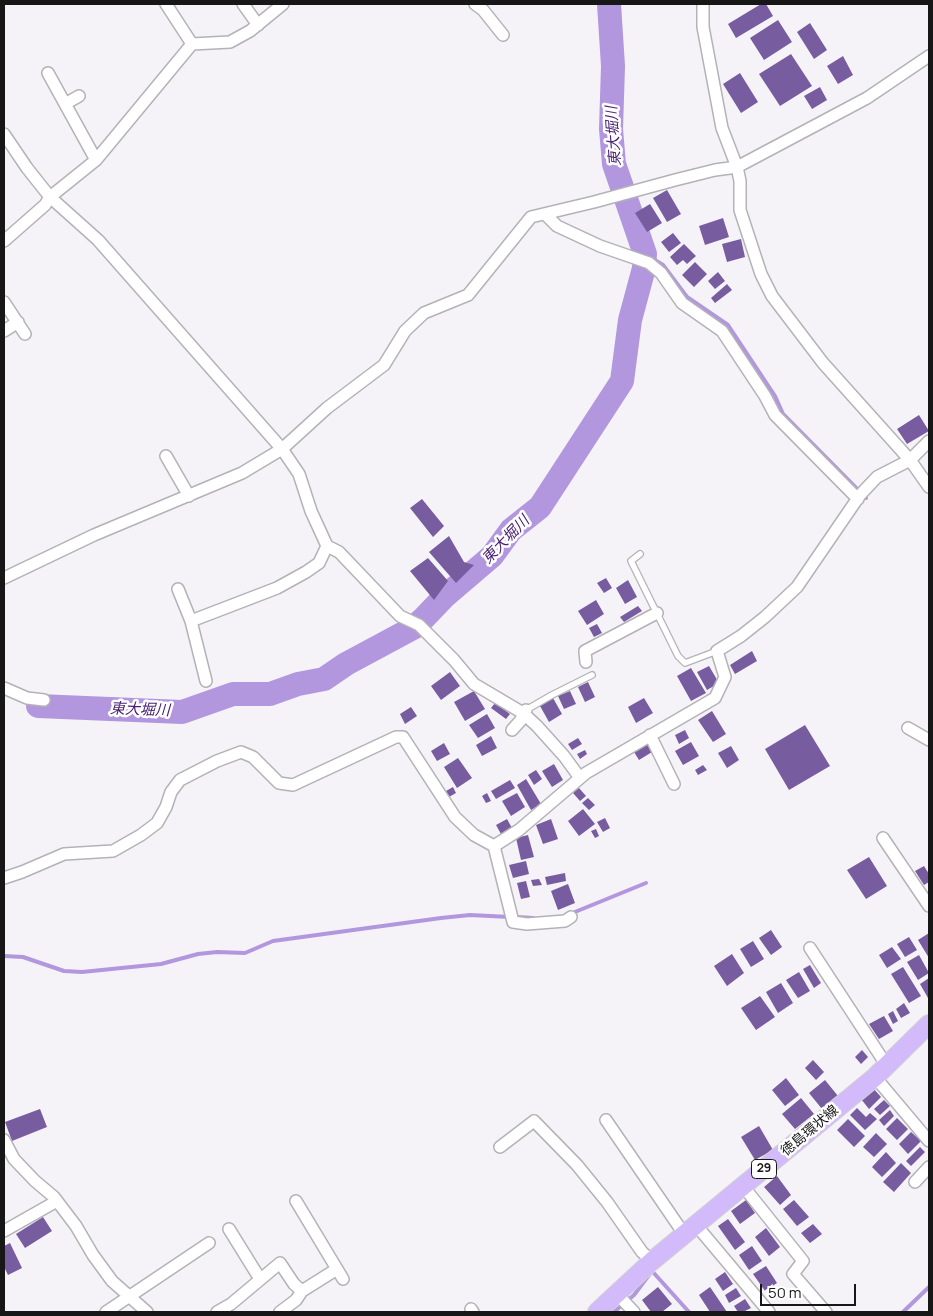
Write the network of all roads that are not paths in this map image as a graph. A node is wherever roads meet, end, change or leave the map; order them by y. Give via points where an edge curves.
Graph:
1 (166, 4) edge
2 (243, 4) edge
3 (283, 4) edge
4 (475, 4) edge
5 (702, 4) edge
6 (258, 24) junction
7 (503, 35) dead end
8 (192, 44) junction
9 (929, 56) edge
10 (48, 73) dead end
11 (79, 96) dead end
12 (65, 104) junction
13 (4, 134) edge
14 (96, 160) junction
15 (737, 167) junction
16 (50, 197) junction
17 (545, 214) junction
18 (4, 241) edge
19 (4, 302) edge
20 (18, 322) junction
21 (4, 331) edge
22 (25, 334) dead end
23 (929, 441) edge
24 (282, 449) junction
25 (166, 456) dead end
26 (910, 460) junction
27 (929, 487) edge
28 (861, 495) junction
29 (189, 496) junction
30 (327, 546) junction
31 (640, 554) dead end
32 (4, 578) edge
33 (178, 589) dead end
34 (657, 613) junction
35 (190, 621) junction
36 (717, 652) junction
37 (586, 662) dead end
38 (592, 675) dead end
39 (206, 681) dead end
40 (4, 688) edge
41 (44, 700) dead end
42 (524, 711) junction
43 (908, 728) dead end
44 (512, 730) dead end
45 (650, 735) junction
46 (929, 740) edge
47 (580, 778) junction
48 (674, 784) dead end
49 (883, 838) dead end
50 (494, 846) junction
51 (4, 878) edge
52 (929, 906) edge
53 (571, 917) dead end
54 (810, 948) dead end
55 (929, 1024) edge
56 (881, 1071) junction
57 (606, 1120) dead end
58 (4, 1140) edge
59 (929, 1141) edge
60 (500, 1147) dead end
61 (929, 1167) edge
62 (915, 1182) dead end
63 (743, 1186) junction
64 (57, 1201) junction
65 (296, 1201) dead end
66 (303, 1212) junction
67 (292, 1218) dead end
68 (229, 1229) dead end
69 (690, 1230) junction
70 (4, 1231) edge
71 (209, 1244) dead end
72 (652, 1261) junction
73 (260, 1279) junction
74 (302, 1291) junction
75 (128, 1296) junction
76 (625, 1303) edge
77 (106, 1312) edge
78 (147, 1312) edge
79 (217, 1312) edge
80 (280, 1312) edge
81 (597, 1312) edge
82 (769, 1312) edge
83 (826, 1312) edge

1 - 8 street
2 - 6 street
3 - 6 street
4 - 7 street
5 - 15 street via 702,27 722,128
6 - 8 street via 230,42
8 - 14 street
9 - 15 street via 866,98
10 - 12 street
11 - 12 street
12 - 14 street
13 - 16 street
14 - 16 street
15 - 17 street
15 - 26 street via 740,210 761,274 772,296 823,364
16 - 18 street
16 - 24 street via 98,240
17 - 24 street via 531,217 468,295 424,313 405,331 384,365 327,408
17 - 28 street via 557,226 646,262 660,273 682,303 722,332 775,415
19 - 20 street
20 - 21 street
20 - 22 street
23 - 26 street
24 - 29 street via 242,473
24 - 30 street via 299,474
25 - 29 street
26 - 27 street
26 - 28 street via 877,477
28 - 36 street via 798,587 765,617
29 - 32 street via 94,535
30 - 35 street via 319,563 277,588
30 - 42 street via 339,552 400,616 417,624 474,684
31 - 34 lane via 631,562
33 - 35 street
34 - 36 lane via 678,656 685,663
34 - 37 street via 585,651
35 - 39 street
36 - 45 street via 725,677 715,698
38 - 42 lane
40 - 41 street via 27,698
42 - 44 street
42 - 47 street via 552,738 561,757
43 - 46 street
45 - 47 street via 622,747
45 - 48 street
47 - 50 street via 519,830
49 - 52 street
50 - 51 street via 474,835 455,817 403,737 396,737 293,785 279,783 253,757 241,752 180,780 157,823 113,851 64,854
50 - 53 street via 513,922 565,921
54 - 56 street
55 - 56 main road, 徳島環状線 / 29
56 - 59 street
56 - 63 main road, 徳島環状線 / 29
57 - 69 street
58 - 64 street via 14,1159
60 - 72 street via 534,1121 577,1165
61 - 62 street
63 - 69 main road, 徳島環状線 / 29
63 - 83 street via 803,1261 793,1274
64 - 70 street
64 - 75 street via 112,1281
65 - 66 street
66 - 67 street
66 - 74 street via 340,1274
68 - 73 street
69 - 72 main road, 徳島環状線 / 29
69 - 82 street
71 - 75 street
72 - 76 main road, 徳島環状線 / 29
73 - 74 street via 280,1263
73 - 79 street
74 - 80 street
75 - 77 street
75 - 78 street
76 - 81 main road, 徳島環状線 / 29

